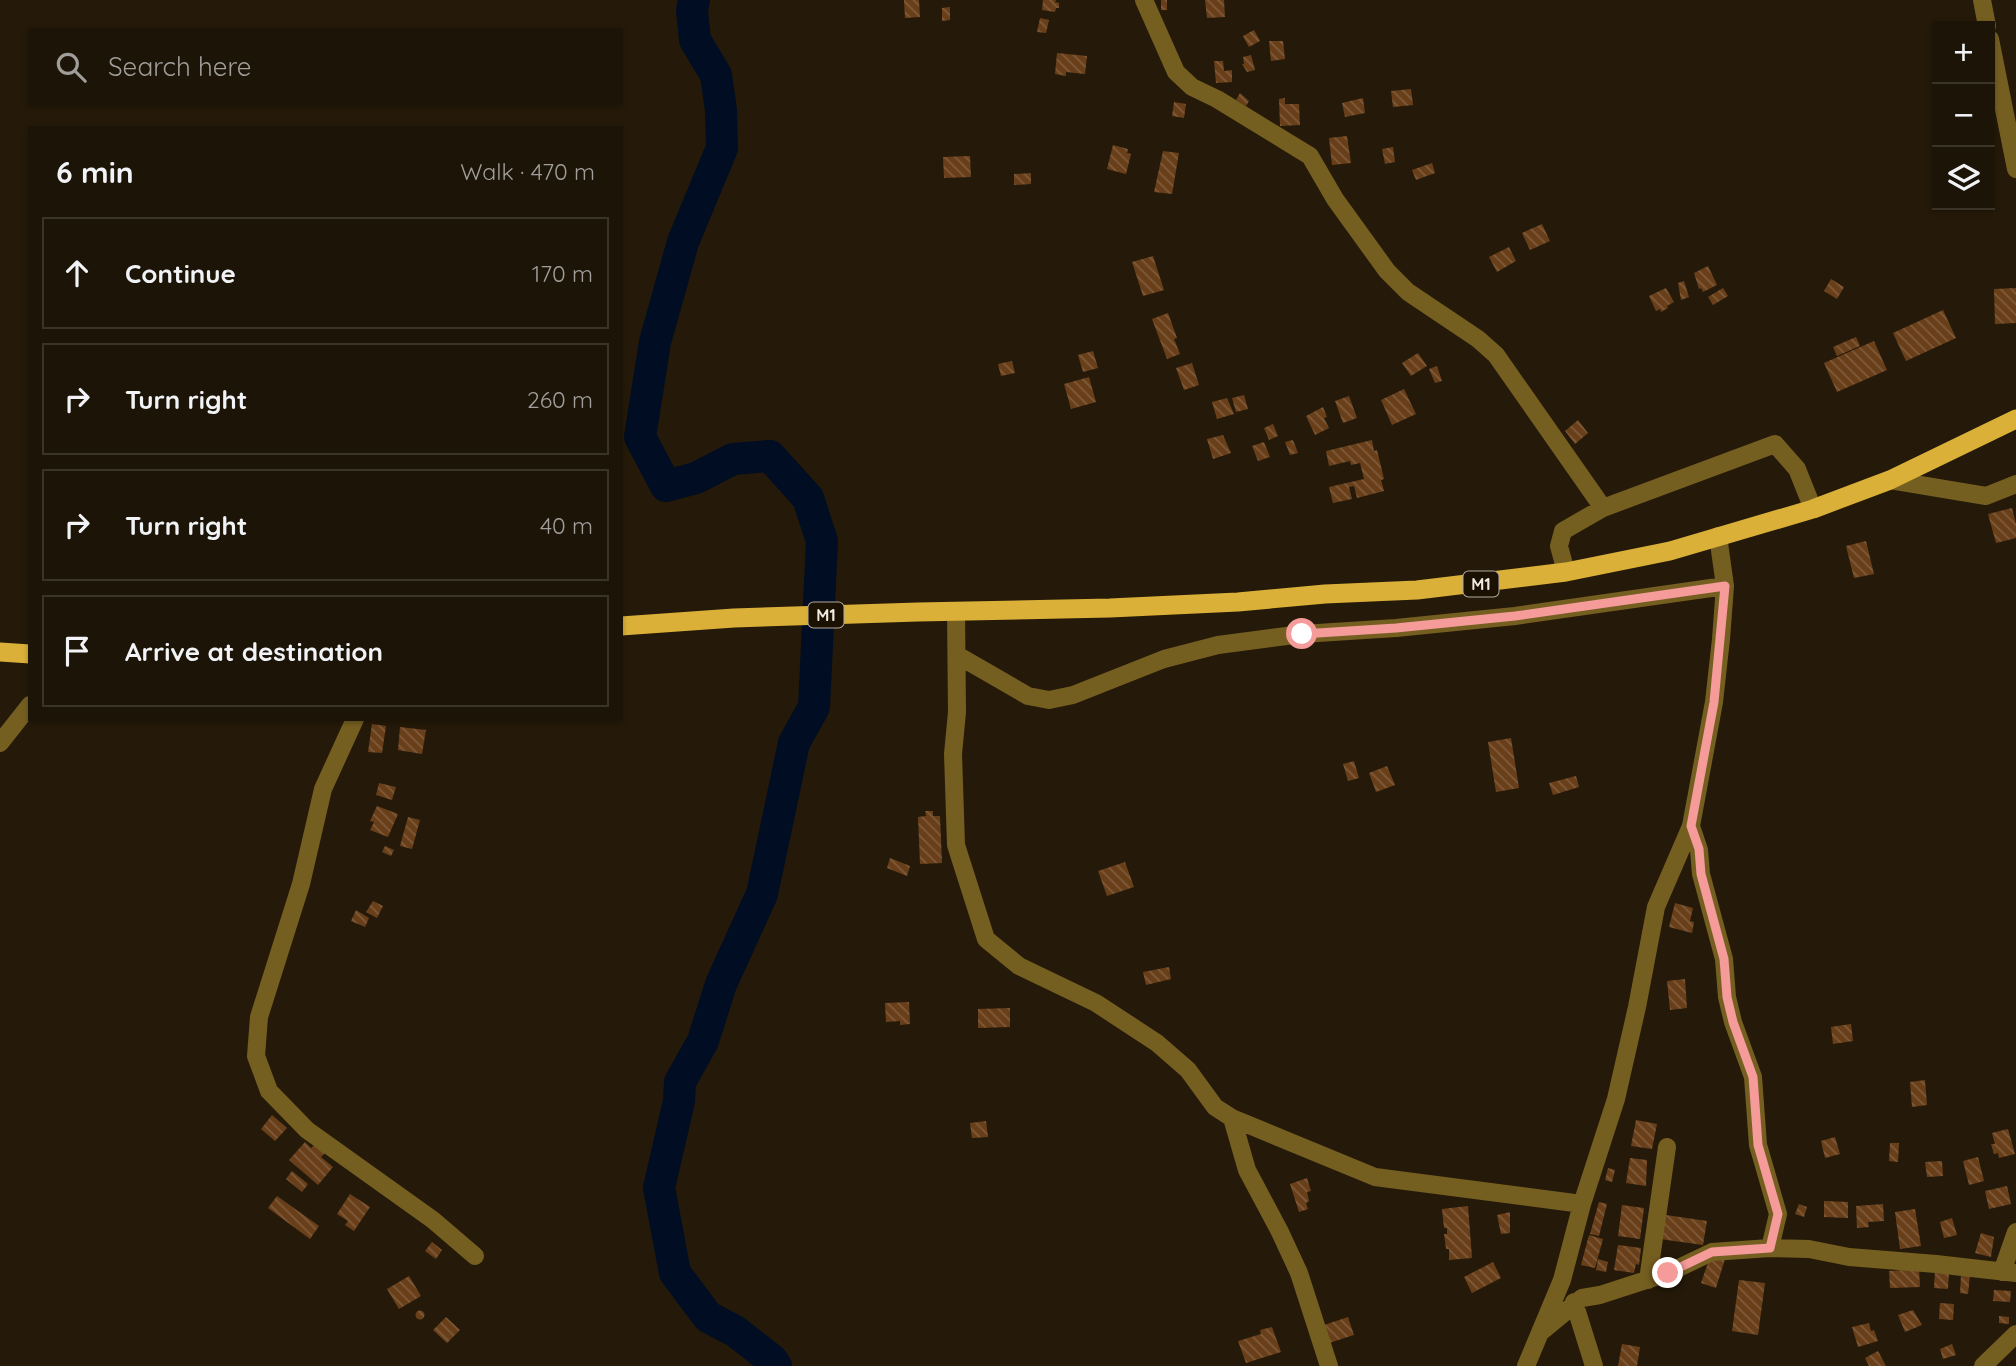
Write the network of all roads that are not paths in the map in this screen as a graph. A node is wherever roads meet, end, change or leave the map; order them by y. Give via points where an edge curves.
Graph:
1 (1144, 0) edge
2 (1982, 0) edge
3 (1986, 21) edge
4 (1995, 64) edge
5 (2016, 169) edge
6 (2016, 419) edge
7 (1889, 480) junction
8 (2016, 484) edge
9 (1603, 508) junction
10 (1813, 509) junction
11 (1718, 536) junction
12 (1566, 572) junction
13 (1725, 586) junction
14 (956, 611) junction
15 (623, 626) edge
16 (0, 652) edge
17 (28, 654) edge
18 (957, 655) junction
19 (28, 708) edge
20 (354, 721) edge
21 (0, 743) edge
22 (1691, 826) junction
23 (1232, 1118) junction
24 (1667, 1147) dead end
25 (1582, 1203) junction
26 (2016, 1232) edge
27 (1770, 1248) junction
28 (475, 1256) dead end
29 (2009, 1272) edge
30 (1648, 1280) junction
31 (1574, 1302) junction
32 (1542, 1332) junction
33 (2016, 1334) edge
34 (1329, 1366) edge
35 (1526, 1366) edge
36 (1594, 1366) edge
37 (1983, 1366) edge

1 - 9 street via 1175,72 1192,87 1310,156 1335,200 1387,271 1408,292 1496,355
2 - 3 street
4 - 5 street
6 - 7 highway, M1
7 - 8 street via 1986,496
7 - 10 highway, M1
9 - 10 street via 1775,444 1797,469
9 - 12 street via 1563,531 1559,546
10 - 11 highway, M1
11 - 12 highway, M1
11 - 13 street
12 - 14 highway, M1 via 1417,590 1238,602
13 - 18 street via 1515,616 1219,645 1164,659 1083,692 1049,700 1028,696
13 - 22 street via 1714,702
14 - 15 highway, M1
14 - 18 street
16 - 17 highway
18 - 23 street via 956,845 986,939 1019,966 1096,1003 1157,1042 1188,1070 1215,1107
19 - 21 street
20 - 28 street via 323,789 301,884 259,1017 256,1056 269,1091 307,1130 433,1220
22 - 25 street via 1656,907 1616,1099
22 - 27 street via 1724,959 1733,1022 1753,1077 1758,1145 1778,1214
23 - 25 street via 1375,1177
23 - 34 street via 1247,1170 1299,1273
24 - 30 street
25 - 32 street via 1562,1280
26 - 29 street
27 - 29 street
27 - 30 street via 1712,1252
30 - 31 street
31 - 32 street
31 - 36 street
32 - 35 street
33 - 37 street

